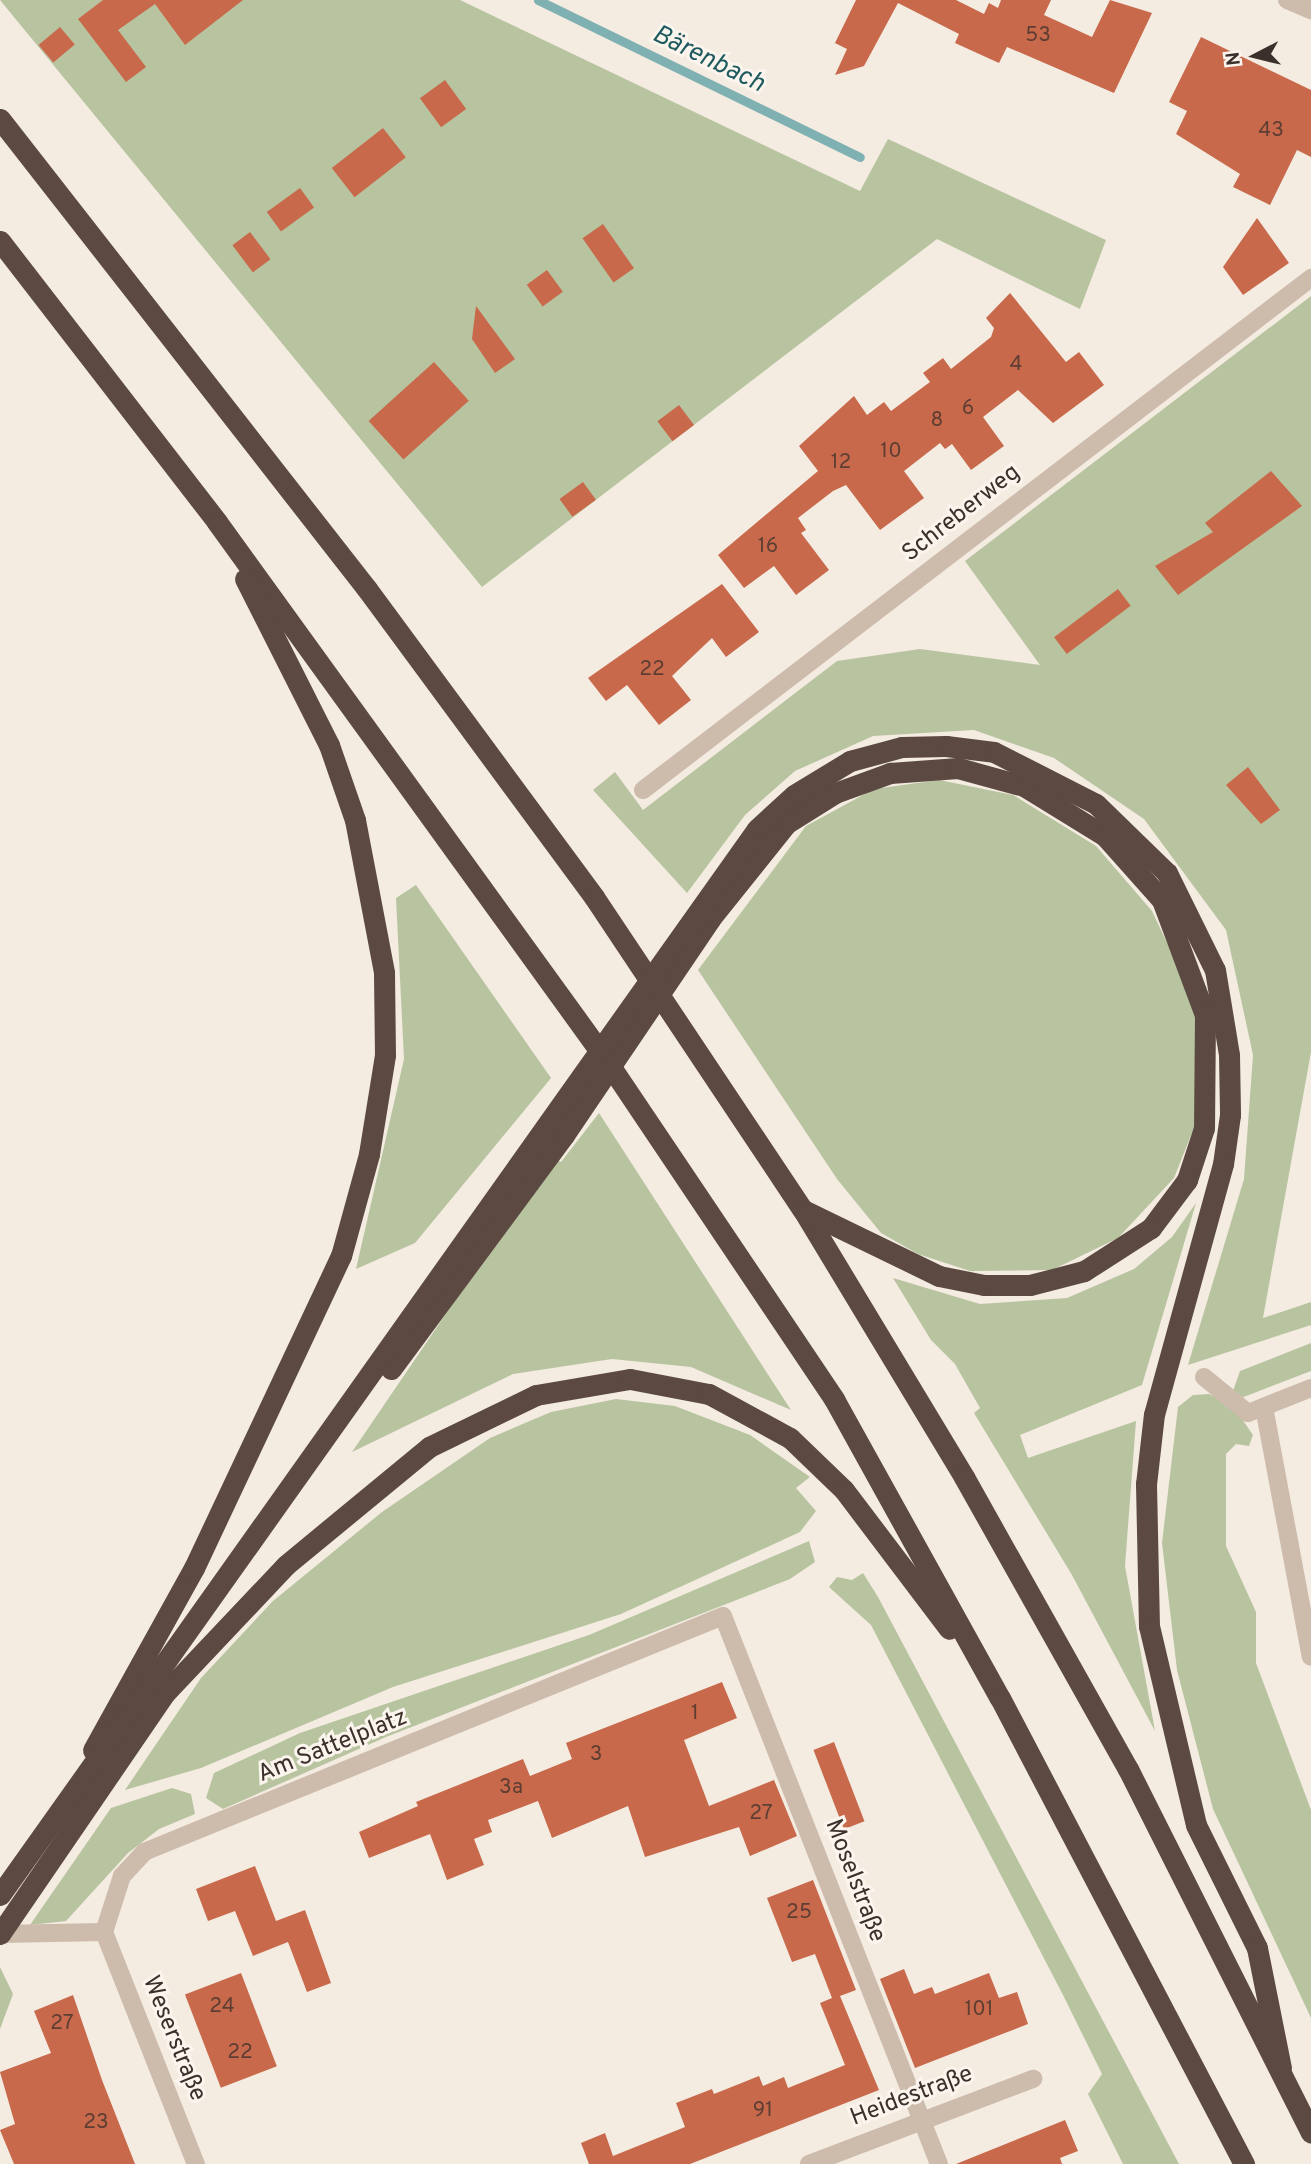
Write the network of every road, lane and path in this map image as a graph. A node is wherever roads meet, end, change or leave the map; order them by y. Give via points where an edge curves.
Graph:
1 (1287, 0) edge
2 (1311, 10) edge
3 (0, 119) edge
4 (0, 241) edge
5 (1311, 278) edge
6 (217, 522) junction
7 (643, 790) dead end
8 (705, 912) junction
9 (558, 1126) junction
10 (803, 1210) junction
11 (1204, 1377) dead end
12 (1311, 1388) edge
13 (1264, 1407) junction
14 (723, 1616) joint
15 (1311, 1657) edge
16 (165, 1693) junction
17 (1000, 1698) junction
18 (77, 1783) junction
19 (0, 1895) edge
20 (104, 1932) junction
21 (0, 1934) edge
22 (1280, 2068) junction
23 (1033, 2080) dead end
24 (921, 2117) junction
25 (1311, 2133) edge
26 (196, 2164) edge
27 (809, 2164) edge
28 (939, 2164) edge
29 (1244, 2164) edge

1 - 2 street
3 - 10 highway via 368,589 594,897
4 - 6 highway
5 - 7 street, Schreberweg
6 - 17 highway via 609,1064 834,1399
6 - 18 highway via 329,745 355,820 384,972 385,1055 369,1154 341,1256 194,1568
8 - 9 highway
8 - 10 highway via 779,832 835,793 890,773 958,768 1024,786 1105,836 1162,900 1186,948 1206,1015 1204,1128 1187,1180 1151,1228 1119,1253 1030,1285 984,1285 939,1276
8 - 22 highway via 757,829 794,794 850,761 902,747 994,752 1037,769 1096,804 1142,846 1191,912 1214,970 1229,1055 1223,1164 1154,1414 1146,1484 1149,1626 1196,1825 1256,1948
9 - 16 highway
9 - 18 highway via 133,1715
10 - 22 highway via 964,1477 1128,1769
11 - 13 street via 1248,1413
12 - 13 street
13 - 15 street
14 - 20 street, Am Sattelplatz via 144,1852 122,1876
14 - 24 street, Moselstraße
16 - 17 highway via 286,1565 429,1447 536,1395 630,1379 709,1394 790,1438 844,1490
16 - 21 highway
17 - 29 highway
18 - 19 highway
20 - 21 street
20 - 26 street, Weserstraße
22 - 25 highway
23 - 24 street, Heidestraße
24 - 27 street, Heidestraße
24 - 28 street, Moselstraße

